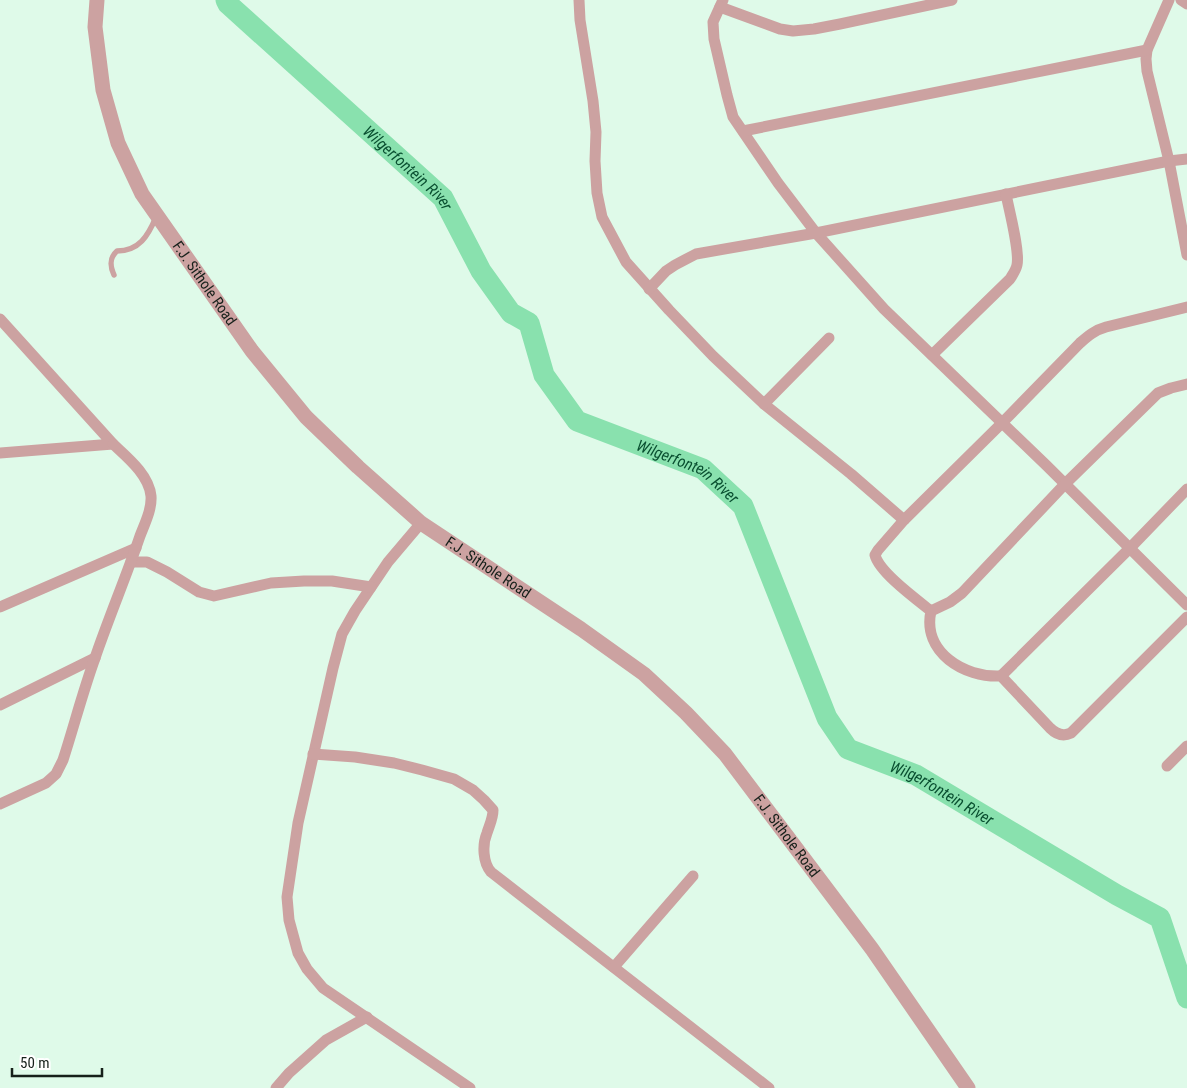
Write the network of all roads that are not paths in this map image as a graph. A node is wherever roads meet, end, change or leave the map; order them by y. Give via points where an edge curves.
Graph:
1 (97, 0) edge
2 (580, 0) edge
3 (952, 0) edge
4 (1169, 0) edge
5 (1181, 0) edge
6 (722, 4) edge
7 (1187, 4) edge
8 (1147, 50) junction
9 (743, 131) junction
10 (1187, 158) edge
11 (1168, 161) junction
12 (1006, 194) junction
13 (157, 215) junction
14 (816, 233) junction
15 (1187, 255) edge
16 (114, 275) dead end
17 (649, 289) junction
18 (1187, 307) edge
19 (0, 319) edge
20 (829, 338) dead end
21 (932, 355) junction
22 (1187, 384) edge
23 (764, 404) junction
24 (1002, 423) junction
25 (113, 444) junction
26 (0, 452) edge
27 (1065, 484) junction
28 (1187, 489) edge
29 (904, 520) junction
30 (421, 523) junction
31 (136, 548) junction
32 (1130, 548) junction
33 (131, 562) junction
34 (371, 587) junction
35 (1187, 605) edge
36 (0, 607) edge
37 (931, 611) junction
38 (1187, 617) edge
39 (94, 658) junction
40 (1001, 676) junction
41 (0, 705) edge
42 (1187, 746) edge
43 (313, 754) junction
44 (1167, 766) dead end
45 (0, 804) edge
46 (693, 876) dead end
47 (614, 967) junction
48 (367, 1017) junction
49 (276, 1088) edge
50 (470, 1088) edge
51 (769, 1088) edge
52 (968, 1088) edge

1 - 13 street, F.J. Sithole Road via 95,27 103,90 118,143 142,194
2 - 17 street via 580,20 593,100 597,194 602,217 626,262
3 - 6 street via 832,26 793,31 780,29
4 - 8 street
5 - 7 street
6 - 9 street via 714,22 714,39 733,117
8 - 9 street
8 - 11 street via 1147,71
9 - 14 street
10 - 11 street
11 - 12 street
11 - 15 street
12 - 14 street
12 - 21 street via 1017,249 1017,267 1010,279
13 - 16 lane via 151,229 134,248 112,254 110,267
13 - 30 street, F.J. Sithole Road via 252,351 306,417
14 - 17 street via 696,254 675,265
14 - 21 street via 884,309
17 - 23 street
18 - 24 street via 1096,330
19 - 25 street
20 - 23 street
21 - 24 street
22 - 27 street via 1158,393
23 - 29 street
24 - 27 street
24 - 29 street
25 - 26 street
25 - 31 street via 136,466 151,495
27 - 32 street
27 - 37 street via 962,593
28 - 32 street
29 - 37 street via 876,552 876,559 887,574
30 - 34 street
30 - 52 street, F.J. Sithole Road via 644,674 686,713 725,754 866,942
31 - 33 street
31 - 36 street
32 - 35 street
32 - 40 street
33 - 34 street via 147,562 199,592 214,596 271,583 304,581
33 - 39 street
34 - 43 street via 342,634
37 - 40 street via 929,629 942,654 971,673
38 - 40 street via 1068,734 1058,734 1050,728
39 - 41 street
39 - 45 street via 56,774 46,783
42 - 44 street
43 - 47 street via 394,763 454,780 473,790 493,810 484,843 488,869
43 - 48 street via 298,823 288,897 289,920 298,953 307,969 323,988
46 - 47 street
47 - 51 street
48 - 49 street via 326,1040 289,1072
48 - 50 street

